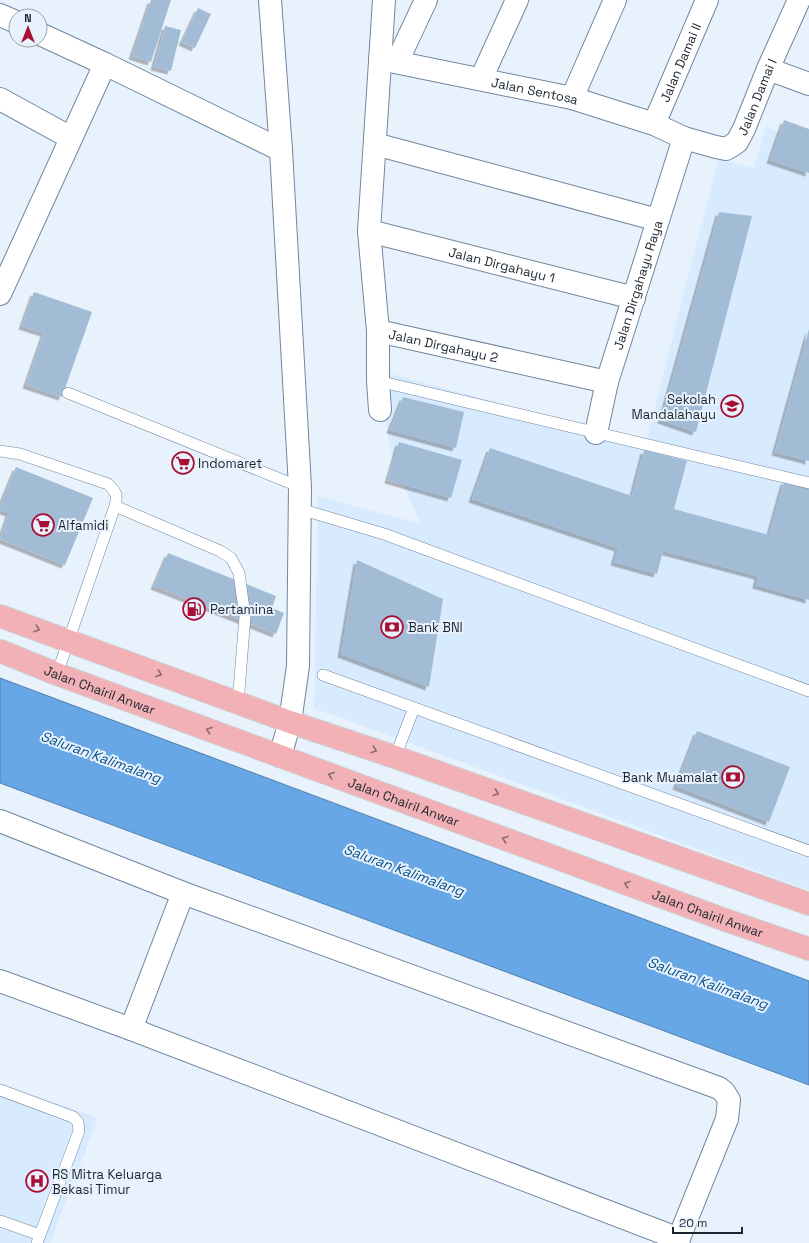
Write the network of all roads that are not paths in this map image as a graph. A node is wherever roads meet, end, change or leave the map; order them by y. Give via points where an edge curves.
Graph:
1 (270, 0) edge
2 (384, 0) edge
3 (426, 0) edge
4 (517, 0) edge
5 (615, 0) edge
6 (707, 0) edge
7 (799, 0) edge
8 (48, 38) edge
9 (389, 61) junction
10 (105, 64) junction
11 (768, 70) junction
12 (481, 79) junction
13 (809, 84) edge
14 (572, 98) junction
15 (0, 99) edge
16 (654, 124) junction
17 (71, 138) junction
18 (684, 138) junction
19 (375, 144) junction
20 (281, 150) junction
21 (658, 220) junction
22 (369, 231) junction
23 (0, 294) edge
24 (634, 298) junction
25 (378, 331) junction
26 (378, 381) junction
27 (606, 382) junction
28 (68, 393) dead end
29 (380, 410) dead end
30 (596, 433) junction
31 (0, 451) edge
32 (809, 483) edge
33 (300, 487) junction
34 (115, 506) junction
35 (300, 510) junction
36 (0, 616) edge
37 (68, 640) junction
38 (0, 651) edge
39 (57, 674) junction
40 (323, 675) dead end
41 (809, 691) edge
42 (238, 703) junction
43 (414, 708) junction
44 (290, 722) junction
45 (280, 756) junction
46 (395, 757) junction
47 (0, 821) edge
48 (809, 852) edge
49 (183, 893) junction
50 (809, 904) edge
51 (809, 949) edge
52 (0, 981) edge
53 (131, 1028) junction
54 (0, 1090) edge
55 (0, 1221) edge
56 (39, 1239) edge
57 (678, 1241) edge

1 - 20 street
2 - 9 street, Jalan Dirgahayu 2
3 - 9 street
4 - 12 street
5 - 14 street
6 - 16 street, Jalan Damai II
7 - 11 street, Jalan Damai I
8 - 10 street
9 - 12 street, Jalan Sentosa
9 - 19 street, Jalan Dirgahayu 2
10 - 17 street
10 - 20 street
11 - 13 street
11 - 18 street, Jalan Damai I via 737,142 721,149
12 - 14 street, Jalan Sentosa
14 - 16 street, Jalan Sentosa
15 - 17 street
16 - 18 street, Jalan Sentosa
17 - 23 street
18 - 21 street, Jalan Dirgahayu Raya
19 - 21 street
19 - 22 street, Jalan Dirgahayu 2
20 - 33 street
21 - 24 street, Jalan Dirgahayu Raya
22 - 24 street, Jalan Dirgahayu 1
22 - 25 street, Jalan Dirgahayu 2
24 - 27 street, Jalan Dirgahayu Raya
25 - 26 street
25 - 27 street, Jalan Dirgahayu 2
26 - 29 street
26 - 30 lane
27 - 30 street, Jalan Dirgahayu Raya
28 - 33 lane
30 - 32 lane
31 - 34 lane via 20,454 108,484 116,493
33 - 35 street
34 - 37 lane
34 - 42 lane via 231,558 239,572 245,616
35 - 41 lane via 384,534
35 - 44 street via 298,666
36 -> 37 main road
37 - 39 lane
37 -> 42 main road
38 - 39 main road, Jalan Chairil Anwar
45 -> 39 main road, Jalan Chairil Anwar
40 - 43 lane
42 - 44 main road
43 - 46 lane
43 - 48 lane
44 - 45 street
44 -> 46 main road
51 -> 45 main road, Jalan Chairil Anwar via 709,915
46 -> 50 main road
47 - 49 street
49 - 53 street
49 - 57 street via 719,1088 729,1100 726,1119
52 - 53 street
53 - 57 street
54 - 56 lane via 73,1117 78,1122 79,1131
55 - 56 lane

